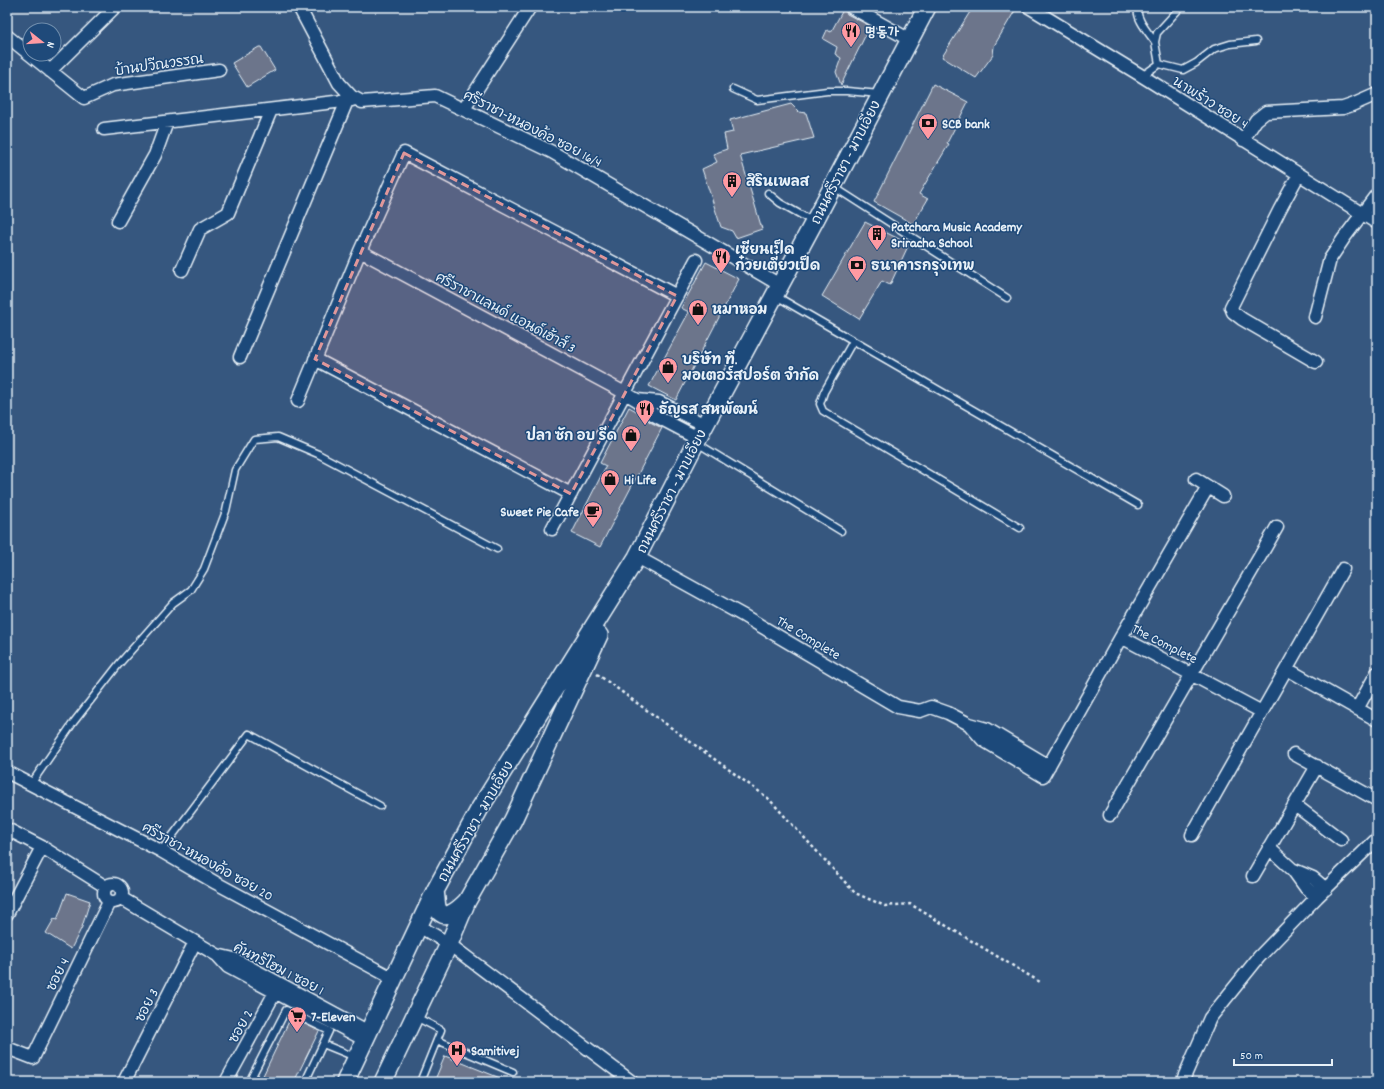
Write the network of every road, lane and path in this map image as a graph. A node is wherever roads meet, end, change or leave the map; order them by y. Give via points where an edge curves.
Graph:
1 (115, 7) edge
2 (299, 7) edge
3 (530, 7) edge
4 (851, 7) edge
5 (927, 7) edge
6 (1029, 7) edge
7 (1138, 7) edge
8 (1179, 9) dead end
9 (7, 36) edge
10 (910, 40) junction
11 (1256, 41) dead end
12 (1155, 42) junction
13 (1158, 64) junction
14 (219, 70) dead end
15 (50, 71) junction
16 (1142, 76) junction
17 (733, 89) dead end
18 (880, 94) junction
19 (1377, 94) edge
20 (352, 100) junction
21 (464, 109) junction
22 (271, 110) junction
23 (166, 122) junction
24 (104, 129) dead end
25 (1243, 140) junction
26 (1299, 174) junction
27 (832, 186) junction
28 (768, 193) dead end
29 (1377, 194) edge
30 (1362, 213) junction
31 (118, 221) dead end
32 (814, 222) junction
33 (1377, 223) edge
34 (360, 251) junction
35 (696, 260) dead end
36 (182, 270) dead end
37 (777, 290) junction
38 (677, 296) junction
39 (1007, 298) dead end
40 (1315, 317) dead end
41 (853, 341) junction
42 (240, 357) dead end
43 (316, 359) junction
44 (1316, 362) dead end
45 (625, 393) junction
46 (298, 401) dead end
47 (699, 435) junction
48 (1196, 479) dead end
49 (1208, 487) junction
50 (570, 494) junction
51 (1223, 496) dead end
52 (1138, 505) dead end
53 (1277, 527) dead end
54 (1020, 528) dead end
55 (552, 529) dead end
56 (841, 532) dead end
57 (497, 549) dead end
58 (637, 557) junction
59 (1343, 569) dead end
60 (628, 572) junction
61 (1121, 637) junction
62 (585, 666) junction
63 (1287, 669) junction
64 (1377, 673) edge
65 (1191, 674) junction
66 (1357, 709) junction
67 (1262, 712) junction
68 (1377, 720) edge
69 (1294, 754) dead end
70 (1317, 766) junction
71 (7, 772) edge
72 (31, 784) junction
73 (1377, 800) edge
74 (1295, 805) junction
75 (380, 806) dead end
76 (1110, 815) dead end
77 (7, 829) edge
78 (1192, 835) dead end
79 (1377, 839) edge
80 (1341, 840) dead end
81 (42, 847) junction
82 (1269, 848) junction
83 (162, 851) junction
84 (1293, 870) junction
85 (1253, 876) dead end
86 (1326, 888) junction
87 (435, 891) junction
88 (1317, 897) junction
89 (115, 900) junction
90 (467, 901) junction
91 (7, 914) edge
92 (419, 926) junction
93 (195, 942) junction
94 (449, 944) junction
95 (394, 979) junction
96 (1040, 982) dead end
97 (277, 989) junction
98 (414, 1017) junction
99 (367, 1036) junction
100 (437, 1040) junction
101 (323, 1044) junction
102 (7, 1048) edge
103 (357, 1058) junction
104 (513, 1072) dead end
105 (124, 1082) edge
106 (226, 1082) edge
107 (249, 1082) edge
108 (305, 1082) edge
109 (345, 1082) edge
110 (383, 1082) edge
111 (420, 1082) edge
112 (632, 1082) edge
113 (1182, 1082) edge

1 - 15 street
2 - 20 street via 339,83
3 - 21 street
4 - 10 street
5 - 10 main road, ถนนศรีราชา - มาบเอียง
6 - 16 street, นาพร้าว ซอย 4
7 - 12 lane via 1141,23
8 - 12 lane via 1157,33
9 - 15 street, บ้านปวีณวรรณ
10 - 18 main road, ถนนศรีราชา - มาบเอียง
11 - 13 lane via 1214,49 1183,70
12 - 13 lane
13 - 16 lane
14 - 15 street, บ้านปวีณวรรณ via 113,85 84,98
16 - 25 street, นาพร้าว ซอย 4
17 - 18 lane via 757,100 827,91
18 - 27 main road, ถนนศรีราชา - มาบเอียง
19 - 25 street via 1343,108 1266,112 1256,120
20 - 21 street, ศรีราชา-หนองค้อ ซอย 16/4 via 362,102 436,96
20 - 22 street, ศรีราชา-หนองค้อ ซอย 16/4
20 - 42 street
21 - 37 street, ศรีราชา-หนองค้อ ซอย 16/4 via 552,152
22 - 23 street, ศรีราชา-หนองค้อ ซอย 16/4
22 - 36 street via 228,213 200,229
23 - 24 street, ศรีราชา-หนองค้อ ซอย 16/4
23 - 31 street via 155,155
25 - 26 street, นาพร้าว ซอย 4
26 - 30 street, นาพร้าว ซอย 4
26 - 44 street via 1231,307 1242,319
27 - 32 main road, ถนนศรีราชา - มาบเอียง
27 - 39 lane
28 - 32 lane via 780,204
29 - 30 street
30 - 33 street, นาพร้าว ซอย 4
30 - 40 street via 1330,259
32 - 37 main road, ถนนศรีราชา - มาบเอียง
34 - 38 street via 404,153
34 - 43 street
34 - 45 street, ศรีราชาแลนด์ แอนด์เฮ้าส์ 3
35 - 38 street
37 - 41 lane
37 - 47 main road, ถนนศรีราชา - มาบเอียง
38 - 45 street
41 - 52 lane
41 - 54 lane via 824,392 820,404 823,411
43 - 46 street
43 - 50 street
45 - 47 street, ศรีราชาแลนด์ แอนด์เฮ้าส์ 3 via 637,400 659,402
45 - 50 street
47 - 56 lane
47 - 58 main road, ถนนศรีราชา - มาบเอียง
48 - 49 street
49 - 51 street
49 - 61 street
50 - 55 street
53 - 65 street
57 - 72 lane via 318,454 278,437 254,439 235,470 226,511 204,569 191,590 173,603 119,664 73,723
58 - 60 main road, ถนนศรีราชา - มาบเอียง
58 - 61 street, The Complete via 744,616 898,707 920,711 931,707 987,729 1046,771
59 - 63 street
60 - 62 main road, ถนนศรีราชา - มาบเอียง
60 - 87 main road, ถนนศรีราชา - มาบเอียง via 480,808
61 - 65 street, The Complete
62 - 90 main road, ถนนศรีราชา - มาบเอียง via 513,820
62 - 96 path via 768,798 855,893 885,906 910,904
63 - 66 street
63 - 67 street
64 - 66 street
65 - 67 street, The Complete
65 - 76 street
66 - 68 street
67 - 78 street
69 - 70 street
70 - 73 street
70 - 74 street
71 - 72 street, ศรีราชา-หนองค้อ ซอย 20
72 - 83 street, ศรีราชา-หนองค้อ ซอย 20
74 - 80 street
74 - 82 street
75 - 83 lane via 249,734
77 - 81 street
79 - 86 street
81 - 89 street via 106,887 106,899
81 - 91 street
82 - 84 street
82 - 85 street
83 - 95 street, ศรีราชา-หนองค้อ ซอย 20
84 - 86 street via 1313,878
84 - 88 street via 1306,888
86 - 88 street
87 - 90 main road via 438,908 441,913 447,915 456,912
87 - 92 main road, ถนนศรีราชา - มาบเอียง
88 - 113 street via 1259,957 1210,1018
89 - 93 street, คันทรีโฮม 1 ซอย 1
89 - 102 street, ซอย 4 via 33,1058
90 - 94 main road, ถนนศรีราชา - มาบเอียง
92 - 94 street
92 - 95 main road, ถนนศรีราชา - มาบเอียง
93 - 97 street, คันทรีโฮม 1 ซอย 1 via 217,955 228,967
93 - 105 street, ซอย 3
94 - 98 main road, ถนนศรีราชา - มาบเอียง
94 - 112 street
95 - 99 main road, ถนนศรีราชา - มาบเอียง
97 - 99 street, คันทรีโฮม 1 ซอย 1
97 - 106 street, ซอย 2
98 - 100 lane via 441,1030
98 - 110 main road, ถนนศรีราชา - มาบเอียง
99 - 103 main road, ถนนศรีราชา - มาบเอียง
100 - 104 lane
100 - 111 lane
101 - 103 lane
101 - 107 lane via 329,1031 286,1010
101 - 108 lane
103 - 109 main road, ถนนศรีราชา - มาบเอียง

